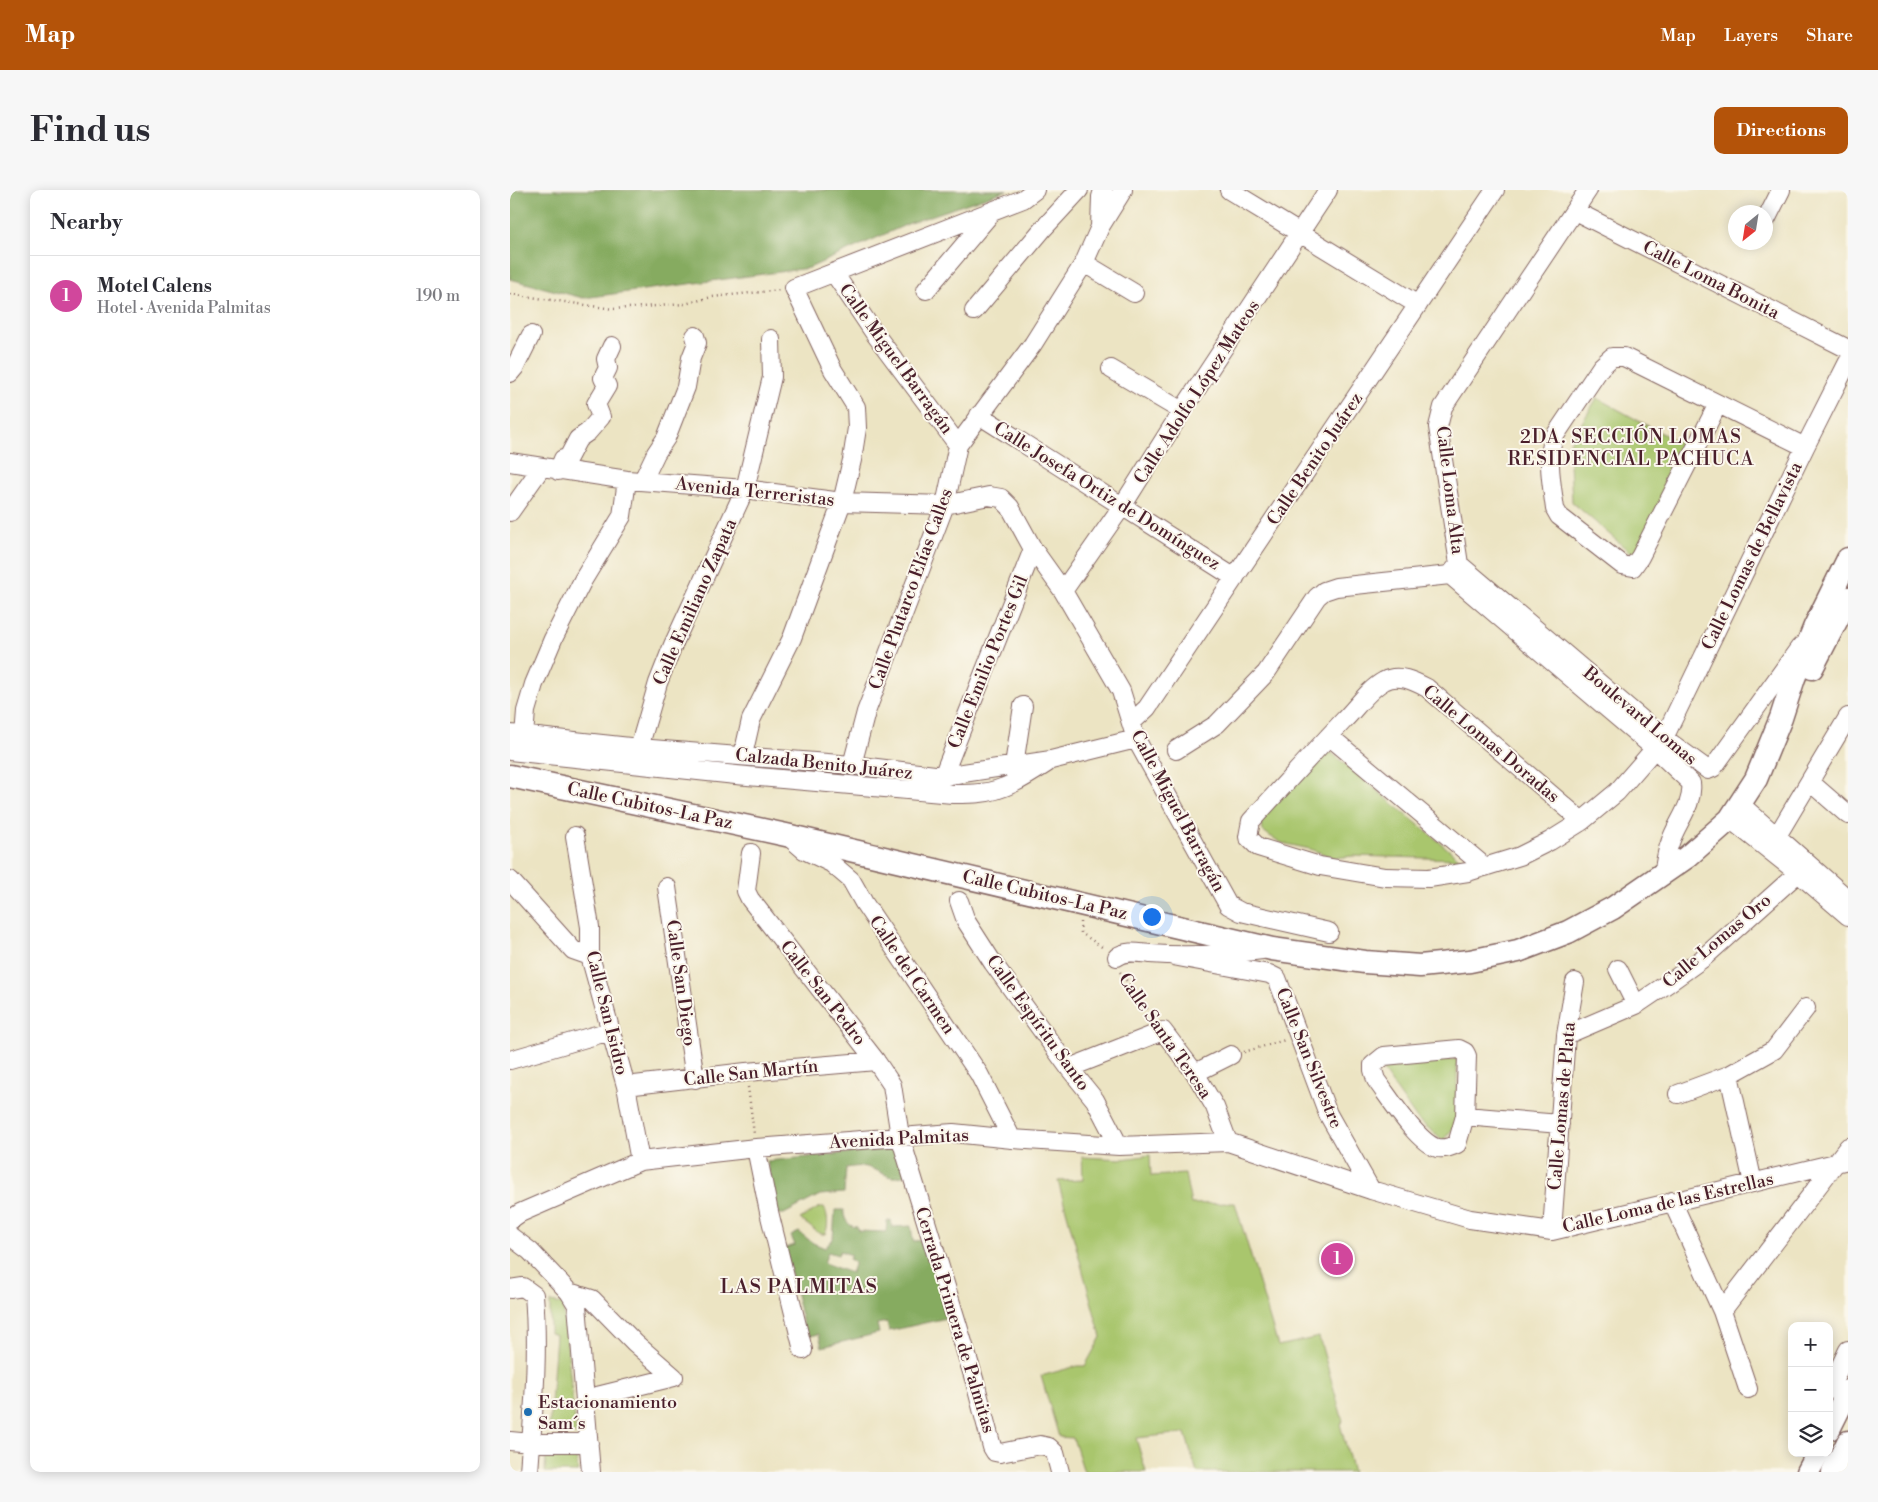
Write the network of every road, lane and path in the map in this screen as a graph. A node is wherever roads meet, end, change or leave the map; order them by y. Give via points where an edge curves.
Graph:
1 (1035, 190) edge
2 (1079, 190) edge
3 (1103, 190) edge
4 (1123, 190) edge
5 (1229, 190) edge
6 (1328, 190) edge
7 (1495, 190) edge
8 (1588, 190) edge
9 (1781, 190) edge
10 (1773, 206) edge
11 (995, 209) junction
12 (1575, 211) junction
13 (1100, 227) junction
14 (1301, 233) junction
15 (1084, 262) junction
16 (834, 273) junction
17 (794, 288) junction
18 (926, 290) dead end
19 (1134, 293) dead end
20 (510, 294) edge
21 (1418, 305) junction
22 (974, 311) dead end
23 (531, 335) dead end
24 (694, 336) dead end
25 (772, 339) dead end
26 (612, 346) dead end
27 (1848, 349) edge
28 (1848, 362) edge
29 (1111, 368) dead end
30 (510, 373) edge
31 (1718, 404) junction
32 (1182, 412) junction
33 (979, 415) junction
34 (958, 445) junction
35 (1805, 447) junction
36 (510, 462) edge
37 (541, 468) junction
38 (558, 470) junction
39 (635, 480) junction
40 (745, 489) junction
41 (1001, 498) joint
42 (842, 502) junction
43 (945, 505) junction
44 (1123, 505) junction
45 (510, 512) edge
46 (1033, 549) junction
47 (1848, 559) edge
48 (1454, 570) junction
49 (1236, 578) junction
50 (1063, 591) junction
51 (1848, 598) edge
52 (1815, 626) junction
53 (1023, 706) dead end
54 (1848, 717) edge
55 (1782, 718) junction
56 (1133, 731) junction
57 (517, 735) edge
58 (1329, 736) junction
59 (1660, 743) junction
60 (639, 748) junction
61 (1176, 750) dead end
62 (510, 751) edge
63 (743, 755) junction
64 (1051, 760) junction
65 (852, 765) junction
66 (1014, 765) junction
67 (510, 776) edge
68 (943, 776) junction
69 (1810, 782) junction
70 (1735, 811) junction
71 (1848, 815) edge
72 (1582, 820) junction
73 (786, 835) junction
74 (575, 836) dead end
75 (1777, 836) junction
76 (751, 853) dead end
77 (1485, 867) junction
78 (1803, 869) junction
79 (1663, 875) junction
80 (510, 880) edge
81 (667, 887) dead end
82 (1848, 899) edge
83 (959, 901) dead end
84 (1848, 916) edge
85 (1329, 932) dead end
86 (1081, 933) dead end
87 (1272, 949) junction
88 (590, 956) junction
89 (1173, 956) junction
90 (1117, 957) junction
91 (1618, 969) dead end
92 (1575, 982) dead end
93 (1636, 1005) junction
94 (1806, 1008) dead end
95 (610, 1031) junction
96 (1163, 1031) junction
97 (1566, 1035) junction
98 (1298, 1036) junction
99 (1232, 1055) joint
100 (510, 1060) edge
101 (876, 1061) junction
102 (1069, 1068) junction
103 (746, 1072) junction
104 (1195, 1073) junction
105 (1729, 1075) junction
106 (695, 1079) junction
107 (626, 1086) junction
108 (1678, 1094) dead end
109 (1465, 1116) junction
110 (1560, 1124) junction
111 (900, 1136) junction
112 (1012, 1139) junction
113 (1228, 1142) junction
114 (1119, 1146) junction
115 (1848, 1147) edge
116 (756, 1148) junction
117 (640, 1160) junction
118 (1843, 1161) edge
119 (1754, 1183) junction
120 (1372, 1190) junction
121 (1672, 1201) junction
122 (515, 1217) edge
123 (1552, 1231) junction
124 (510, 1236) edge
125 (510, 1289) edge
126 (569, 1292) junction
127 (1722, 1311) junction
128 (802, 1350) dead end
129 (1848, 1350) edge
130 (1833, 1382) edge
131 (1748, 1389) dead end
132 (1848, 1391) edge
133 (585, 1399) junction
134 (1833, 1421) edge
135 (510, 1441) edge
136 (1848, 1442) edge
137 (531, 1443) junction
138 (589, 1444) junction
139 (1816, 1457) edge
140 (529, 1472) edge
141 (591, 1472) edge
142 (1060, 1472) edge
143 (1808, 1472) edge
144 (1833, 1472) edge

1 - 11 street
2 - 22 street
3 - 13 street
4 - 13 street, Calle Plutarco Elías Calles
5 - 14 street
6 - 14 street, Calle Adolfo López Mateos
7 - 21 street, Calle Benito Juárez
8 - 12 street, Calle Loma Alta
9 - 10 street
11 - 16 street
11 - 18 street
12 - 27 street, Calle Loma Bonita
12 - 48 street, Calle Loma Alta via 1443,407 1438,427
13 - 15 street, Calle Plutarco Elías Calles
14 - 21 street
14 - 32 street, Calle Adolfo López Mateos
15 - 19 street
15 - 33 street, Calle Plutarco Elías Calles via 1033,344
16 - 17 street
16 - 34 street, Calle Miguel Barragán
17 - 20 path via 712,297 684,304 613,310
17 - 42 street via 833,370 856,407 857,428
21 - 49 street, Calle Benito Juárez
23 - 30 street
24 - 39 street via 697,344 686,387 666,438
25 - 40 street, Calle Emiliano Zapata via 772,378
26 - 38 street via 603,378 607,386 596,404 601,417 578,439
28 - 35 street, Calle Lomas de Bellavista
29 - 32 street
31 - 31 street via 1624,357 1612,357 1601,367 1554,437 1549,462 1555,509 1559,516 1622,565 1633,567
31 - 35 street
32 - 44 street, Calle Adolfo López Mateos
33 - 34 street, Calle Plutarco Elías Calles
33 - 44 street, Calle Josefa Ortiz de Domínguez
34 - 43 street, Calle Plutarco Elías Calles
35 - 59 street, Calle Lomas de Bellavista
36 - 37 street, Avenida Terreristas
37 - 38 street, Avenida Terreristas
37 - 45 street
38 - 39 street, Avenida Terreristas
39 - 40 street, Avenida Terreristas
39 - 57 street via 622,516 582,580 553,639
40 - 42 street, Avenida Terreristas
40 - 60 street, Calle Emiliano Zapata via 673,645
41 - 43 street, Avenida Terreristas via 989,496
41 - 46 street, Calle Miguel Barragán via 1010,507
42 - 43 street, Avenida Terreristas
42 - 63 street via 792,638 751,720
43 - 65 street, Calle Plutarco Elías Calles via 866,712
44 - 49 street, Calle Josefa Ortiz de Domínguez
44 - 50 street, Calle Adolfo López Mateos
46 - 50 street, Calle Miguel Barragán
46 - 68 street, Calle Emilio Portes Gil
47 - 52 main road, Calle Cubitos-La Paz
48 - 59 street, Boulevard Lomas
48 - 61 street, Calle Loma Alta via 1324,591 1266,673 1217,724
49 - 56 street, Calle Benito Juárez
50 - 56 street, Calle Miguel Barragán via 1121,691
51 - 55 main road, Calle Cubitos-La Paz
52 - 55 main road, Calle Cubitos-La Paz
52 - 59 street, Boulevard Lomas via 1713,768 1701,767
53 - 66 street
54 - 69 street
55 - 70 main road, Calle Cubitos-La Paz via 1756,779
56 - 64 street, Calzada Benito Juárez
56 - 85 street, Calle Miguel Barragán via 1228,905 1241,912
57 - 60 street, Calzada Benito Juárez
58 - 72 street, Calle Lomas Doradas via 1384,680 1398,677 1414,680
58 - 77 street
58 - 77 street, Calle Lomas Doradas via 1251,821 1248,837 1258,847 1320,866 1385,877 1429,878
59 - 72 street, Calle Lomas de Bellavista via 1617,792
59 - 79 street, Boulevard Lomas via 1691,783 1692,790 1670,843
60 - 63 street, Calzada Benito Juárez
62 - 64 street via 953,794 1003,788
63 - 65 street, Calzada Benito Juárez
64 - 66 street, Calzada Benito Juárez
65 - 68 street, Calzada Benito Juárez
66 - 68 street, Calzada Benito Juárez
67 - 73 main road, Calle Cubitos-La Paz
69 - 71 street
69 - 75 street
70 - 75 street
70 - 78 street
70 - 79 main road, Calle Cubitos-La Paz
72 - 77 street, Calle Lomas de Bellavista via 1520,856
73 - 87 main road, Calle Cubitos-La Paz
73 - 112 street, Calle del Carmen via 804,850 831,863 851,880 979,1074
74 - 88 street, Calle San Isidro via 590,927
75 - 78 street
76 - 101 street, Calle San Pedro via 746,891
78 - 82 street
78 - 84 street
78 - 93 street, Calle Lomas Oro via 1702,959
79 - 87 main road, Calle Cubitos-La Paz via 1613,908 1568,932 1518,951 1470,961 1420,966
80 - 88 street via 573,950
81 - 106 street, Calle San Diego
83 - 102 street, Calle Espíritu Santo via 966,921 993,963
86 - 90 path
87 - 89 street
88 - 95 street, Calle San Isidro
89 - 90 street via 1134,952
89 - 98 street, Calle San Silvestre via 1277,978
90 - 96 path, Calle Santa Teresa via 1116,965
91 - 93 street
92 - 97 street, Calle Lomas de Plata
93 - 97 street, Calle Lomas Oro
94 - 105 street via 1774,1050
95 - 100 street
95 - 107 street, Calle San Isidro
96 - 102 street
96 - 104 street, Calle Santa Teresa
97 - 110 street, Calle Lomas de Plata
98 - 99 path
98 - 120 street, Calle San Silvestre via 1328,1114
99 - 104 street
101 - 103 street, Calle San Martín
101 - 111 street, Calle San Pedro via 892,1085
102 - 114 street, Calle Espíritu Santo via 1095,1100
103 - 106 street, Calle San Martín
103 - 116 path
104 - 113 street, Calle Santa Teresa via 1215,1107
105 - 108 street
105 - 119 street
106 - 107 street, Calle San Martín
107 - 117 street, Calle San Isidro
109 - 109 street via 1457,1144 1438,1148 1428,1143 1413,1130 1376,1080 1374,1065 1384,1056 1459,1049 1467,1056
109 - 110 street
110 - 123 street, Calle Lomas de Plata
111 - 112 street, Avenida Palmitas via 953,1133
111 - 116 street, Avenida Palmitas
111 - 142 street, Cerrada Primera de Palmitas via 992,1447 1000,1453 1040,1445 1049,1447
112 - 114 street, Avenida Palmitas
113 - 114 street, Avenida Palmitas
113 - 120 street, Avenida Palmitas
115 - 118 street
116 - 117 street, Avenida Palmitas
116 - 128 street
117 - 122 street, Avenida Palmitas
118 - 119 street, Calle Loma de las Estrellas
118 - 127 street
119 - 121 street, Calle Loma de las Estrellas
120 - 123 street, Calle Loma de las Estrellas via 1470,1219
121 - 123 street, Calle Loma de las Estrellas
121 - 127 street
122 - 124 street, Avenida Palmitas
124 - 126 street via 530,1251
125 - 137 street via 523,1287 534,1295 536,1324
126 - 133 street via 577,1305
126 - 133 street via 592,1299 634,1343 674,1377
127 - 131 street
129 - 130 street
132 - 134 main road
133 - 138 street
135 - 137 street
136 - 144 main road
137 - 138 street
137 - 140 street
138 - 141 street
139 - 143 main road

